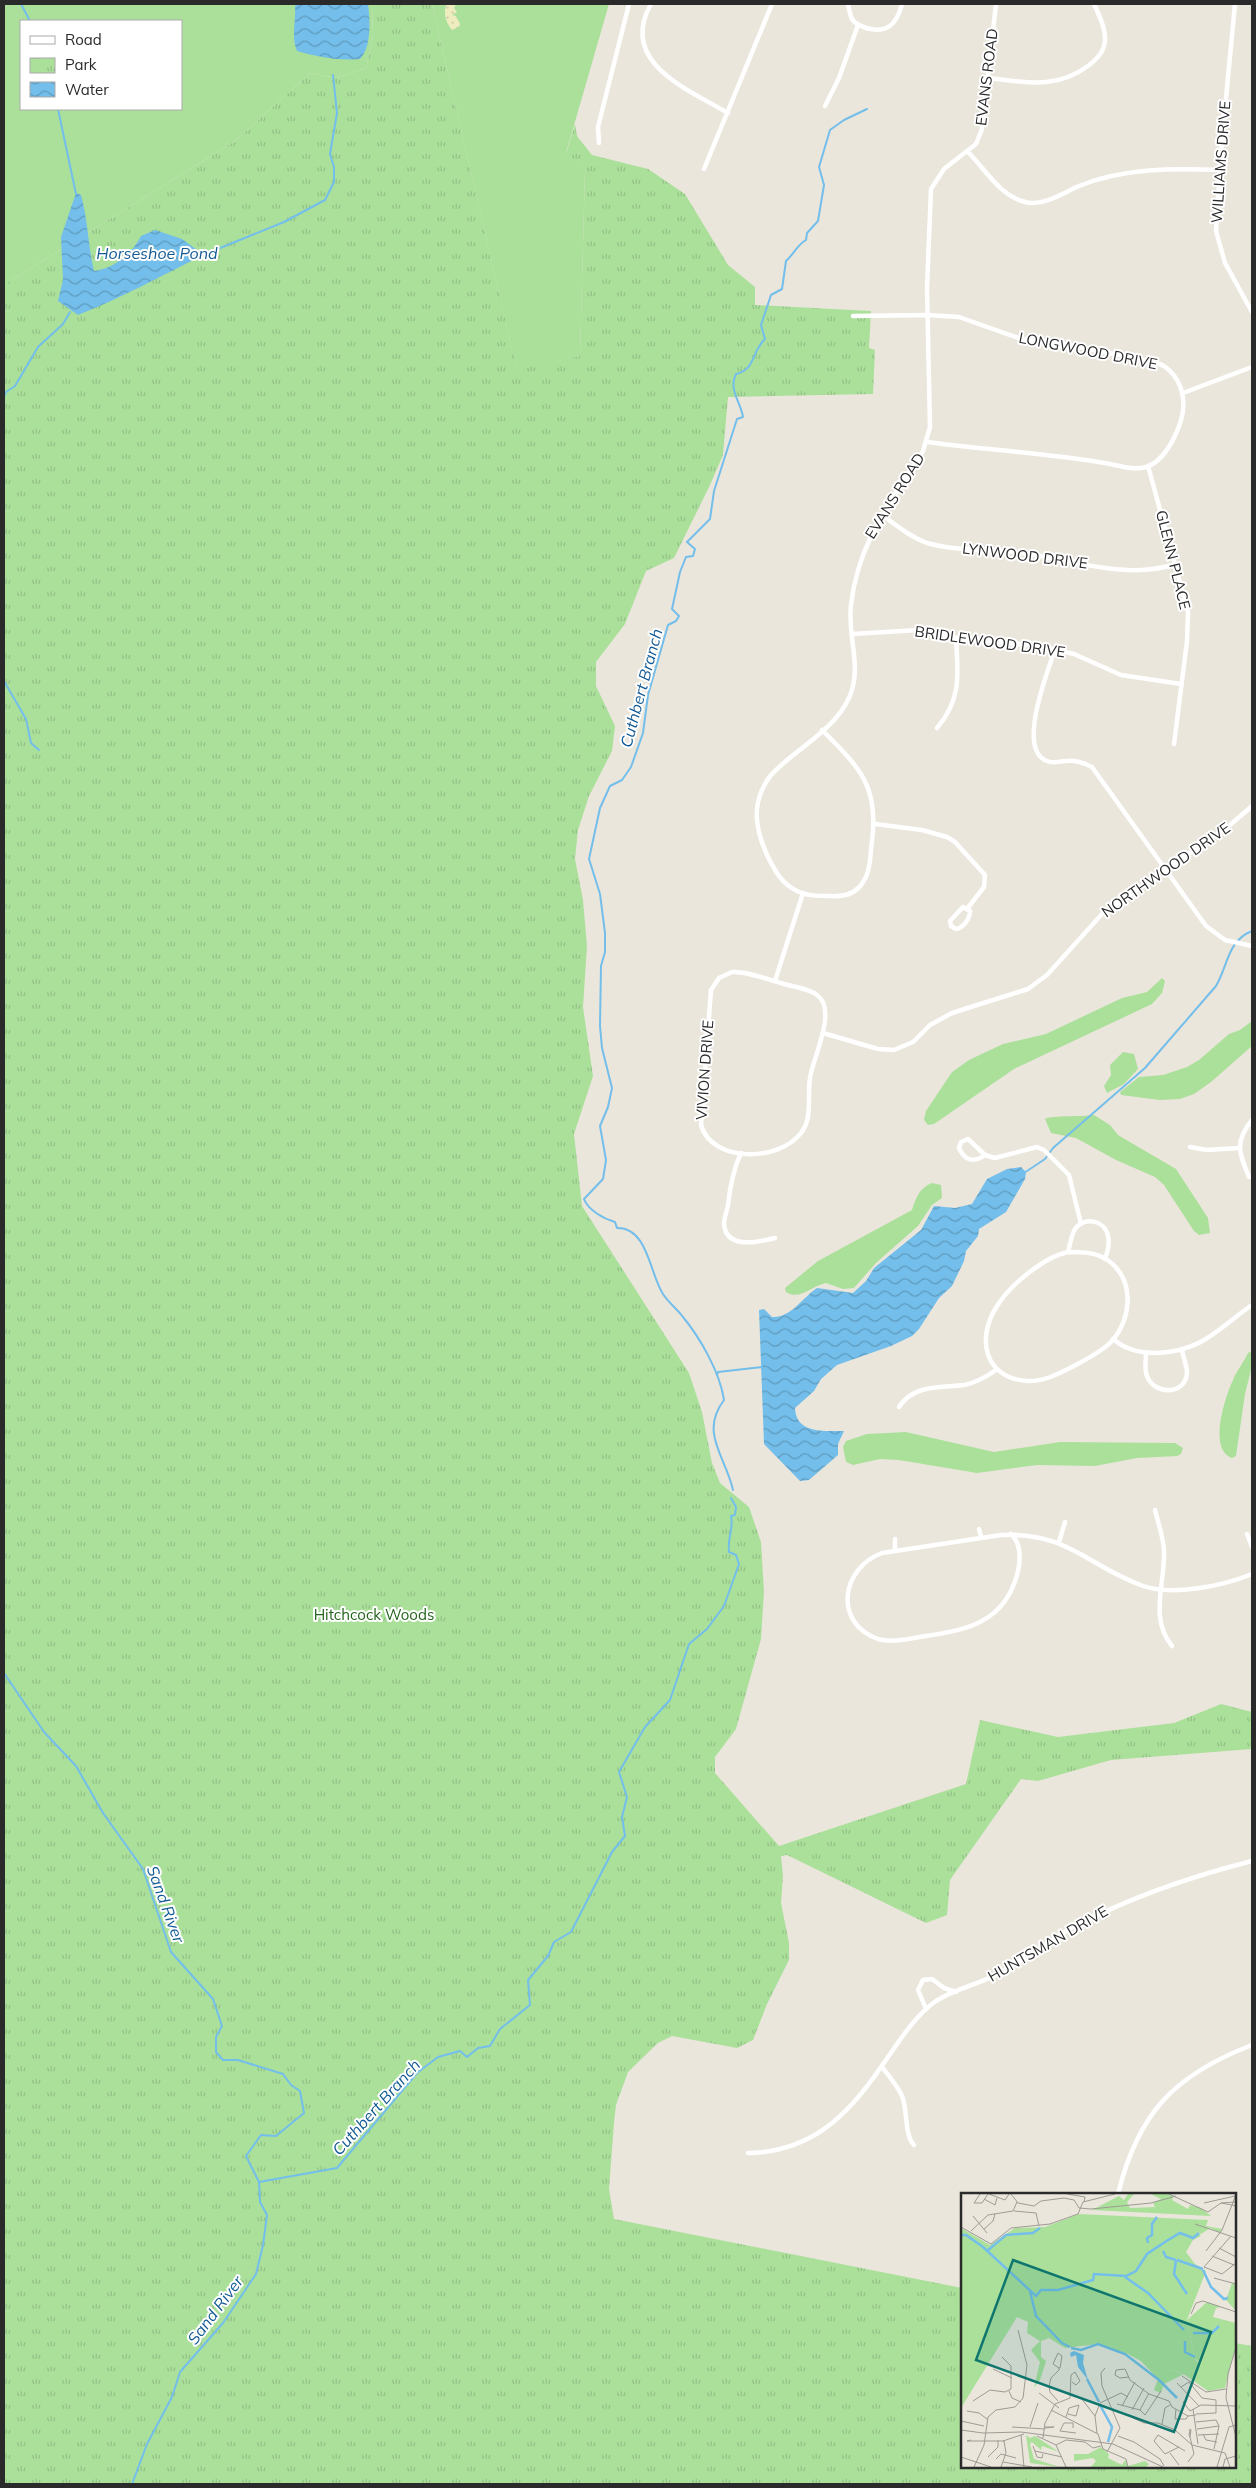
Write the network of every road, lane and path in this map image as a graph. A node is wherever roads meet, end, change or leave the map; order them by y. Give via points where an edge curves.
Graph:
1 (629, 4) edge
2 (650, 4) edge
3 (772, 4) edge
4 (848, 4) edge
5 (902, 4) edge
6 (996, 4) edge
7 (1094, 4) edge
8 (1235, 4) edge
9 (858, 25) junction
10 (988, 78) junction
11 (825, 106) dead end
12 (728, 113) junction
13 (599, 143) dead end
14 (968, 152) junction
15 (704, 169) dead end
16 (1219, 170) junction
17 (1252, 312) edge
18 (928, 315) junction
19 (853, 316) dead end
20 (1252, 367) edge
21 (1182, 392) junction
22 (927, 442) junction
23 (1148, 466) junction
24 (882, 515) junction
25 (1176, 564) junction
26 (852, 634) junction
27 (956, 638) junction
28 (1055, 649) junction
29 (1181, 684) junction
30 (937, 728) dead end
31 (822, 730) junction
32 (1174, 744) dead end
33 (1252, 806) edge
34 (874, 824) junction
35 (1165, 869) junction
36 (803, 893) junction
37 (967, 909) junction
38 (1252, 946) edge
39 (775, 982) junction
40 (822, 1033) junction
41 (1252, 1120) edge
42 (1190, 1147) dead end
43 (1239, 1148) junction
44 (741, 1153) junction
45 (985, 1155) junction
46 (1249, 1177) dead end
47 (1081, 1224) junction
48 (775, 1238) dead end
49 (1068, 1252) junction
50 (1105, 1259) junction
51 (1252, 1305) edge
52 (1113, 1339) junction
53 (1182, 1350) junction
54 (1146, 1353) junction
55 (996, 1370) junction
56 (899, 1407) dead end
57 (1155, 1510) dead end
58 (1065, 1522) dead end
59 (979, 1529) dead end
60 (1011, 1534) junction
61 (1247, 1534) dead end
62 (980, 1537) junction
63 (894, 1538) dead end
64 (1059, 1542) junction
65 (1252, 1547) edge
66 (895, 1551) junction
67 (1252, 1574) edge
68 (1161, 1589) junction
69 (1172, 1646) dead end
70 (1252, 1861) edge
71 (957, 1992) junction
72 (926, 2009) junction
73 (1252, 2045) edge
74 (882, 2067) junction
75 (914, 2145) dead end
76 (748, 2153) dead end
77 (1118, 2193) edge

1 - 13 street via 598,127
2 - 12 street via 641,33 649,58 682,86
3 - 12 street
4 - 9 street via 851,17
5 - 9 street via 898,18 888,28 876,30
6 - 10 street, EVANS ROAD
7 - 10 street via 1105,43 1098,58 1086,67 1063,80 1050,83
8 - 16 street, WILLIAMS DRIVE
9 - 11 street
10 - 14 street, EVANS ROAD via 982,129 976,144
12 - 15 street
14 - 16 street via 1002,189 1019,200 1033,203 1115,174 1186,168
14 - 18 street, EVANS ROAD via 944,169 931,190
16 - 17 street, WILLIAMS DRIVE via 1216,221 1219,247 1224,263
18 - 19 street, LONGWOOD DRIVE
18 - 21 street, LONGWOOD DRIVE via 968,319 1021,339 1163,364 1172,372
18 - 22 street, EVANS ROAD via 930,427
20 - 21 street
21 - 23 street via 1183,408 1169,449
22 - 23 street via 1064,456 1138,468
22 - 24 street, EVANS ROAD
23 - 25 street, GLENN PLACE
24 - 25 street, LYNWOOD DRIVE via 915,538 937,545 1041,555 1126,571 1157,570
24 - 26 street, EVANS ROAD via 866,545 855,579 850,614
25 - 29 street, GLENN PLACE via 1188,622
26 - 27 street, BRIDLEWOOD DRIVE via 919,630
26 - 31 street, EVANS ROAD via 856,668 852,690 840,713
27 - 28 street, BRIDLEWOOD DRIVE
27 - 30 street via 956,693 947,716
28 - 29 street, BRIDLEWOOD DRIVE via 1085,658 1124,676
28 - 35 street via 1034,719 1038,752 1049,762 1072,761 1092,767
29 - 32 street, GLENN PLACE
31 - 34 street via 867,783 875,810
31 - 36 street, EVANS ROAD via 770,776 756,806 759,837 772,865 788,886
33 - 35 street, NORTHWOOD DRIVE
34 - 36 street via 870,863 860,887 841,896
34 - 37 street via 922,830 955,842 985,876 984,887
35 - 38 street via 1211,931 1226,941
35 - 40 street, NORTHWOOD DRIVE via 1102,914 1047,975 1028,989 952,1013 930,1025 913,1042 894,1050 878,1049
36 - 39 street
37 - 37 street via 969,917 961,928 953,928 951,919 960,908
39 - 40 street, VIVION DRIVE via 817,995 826,1013
39 - 44 street, VIVION DRIVE via 732,972 719,978 711,990 700,1125 710,1142
40 - 44 street, VIVION DRIVE via 808,1089 808,1118 801,1133 783,1147 758,1154
41 - 43 street
42 - 43 street via 1206,1150
43 - 46 street
44 - 48 street via 730,1184 726,1230 730,1237 740,1242
45 - 45 street via 970,1160 962,1154 961,1142 968,1139
45 - 47 street via 995,1158 1037,1147 1044,1150 1069,1176
47 - 49 street via 1073,1233
47 - 50 street via 1094,1221 1106,1229 1109,1241
49 - 50 street
49 - 55 street via 1040,1264 996,1307 986,1339
50 - 52 street via 1121,1276 1128,1293 1125,1318
51 - 53 street via 1222,1330
52 - 54 street via 1124,1347
52 - 55 street via 1062,1372 1037,1381 1013,1380
53 - 54 street
53 - 54 street via 1186,1377 1180,1386 1170,1391 1158,1389 1149,1381 1145,1368
55 - 56 street via 971,1384 915,1392
57 - 68 street via 1164,1551
58 - 64 street
59 - 62 street
60 - 62 street
60 - 64 street
60 - 66 street via 1019,1544 1017,1576 1009,1595 994,1614 975,1626 961,1630 889,1641 872,1636 854,1620 848,1605 848,1588 856,1570 865,1562 876,1555
61 - 65 street
62 - 66 street
63 - 66 street
64 - 68 street via 1142,1585
67 - 68 street via 1222,1584
68 - 69 street via 1161,1625
70 - 71 street, HUNTSMAN DRIVE via 1171,1884 1106,1910 1038,1947 997,1974
71 - 72 street, HUNTSMAN DRIVE
71 - 72 street via 932,1979 924,1980 918,1990
72 - 74 street, HUNTSMAN DRIVE
73 - 77 street via 1206,2066 1162,2100 1135,2142
74 - 75 street via 902,2097 908,2133
74 - 76 street, HUNTSMAN DRIVE via 851,2105 819,2134 783,2150

